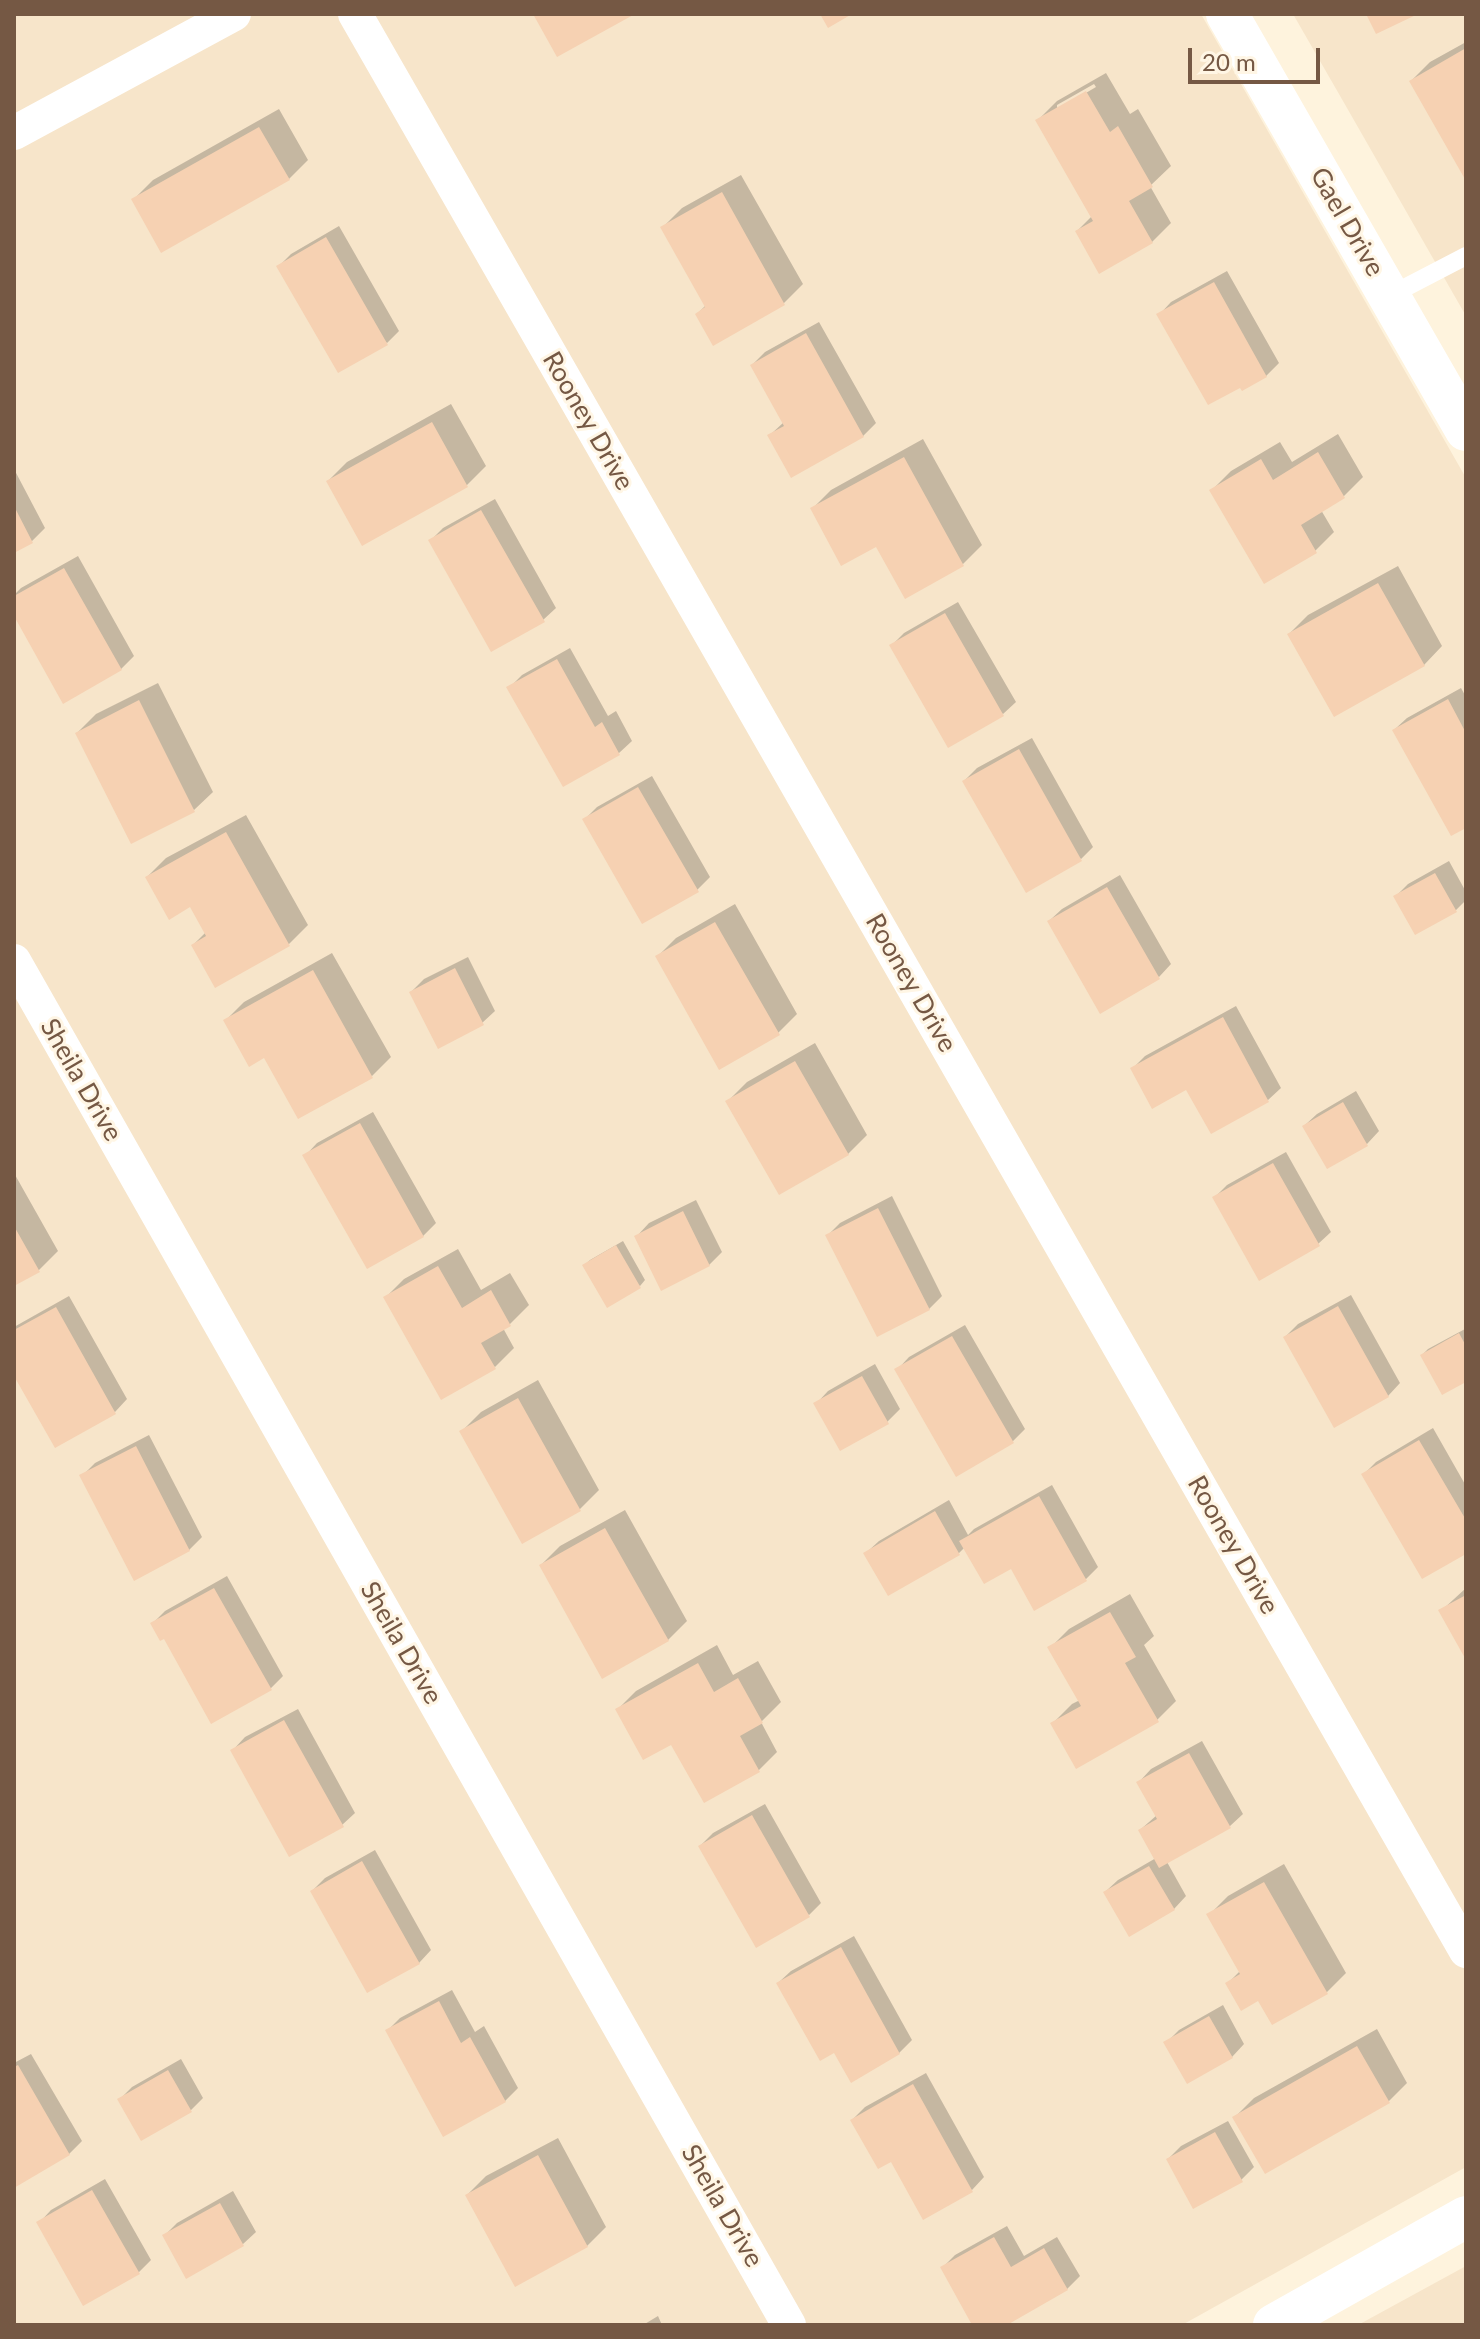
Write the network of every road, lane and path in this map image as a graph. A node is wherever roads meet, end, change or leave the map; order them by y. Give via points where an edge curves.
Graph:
1 (234, 14) edge
2 (355, 14) edge
3 (1227, 14) edge
4 (14, 133) edge
5 (1466, 256) edge
6 (1389, 296) junction
7 (1466, 430) edge
8 (14, 961) edge
9 (1466, 1951) edge
10 (1466, 2217) edge
11 (789, 2325) edge
12 (1274, 2325) edge

1 - 4 street
2 - 9 street, Rooney Drive
3 - 6 street, Gael Drive
5 - 6 lane
6 - 7 street, Gael Drive
8 - 11 street, Sheila Drive
10 - 12 street

